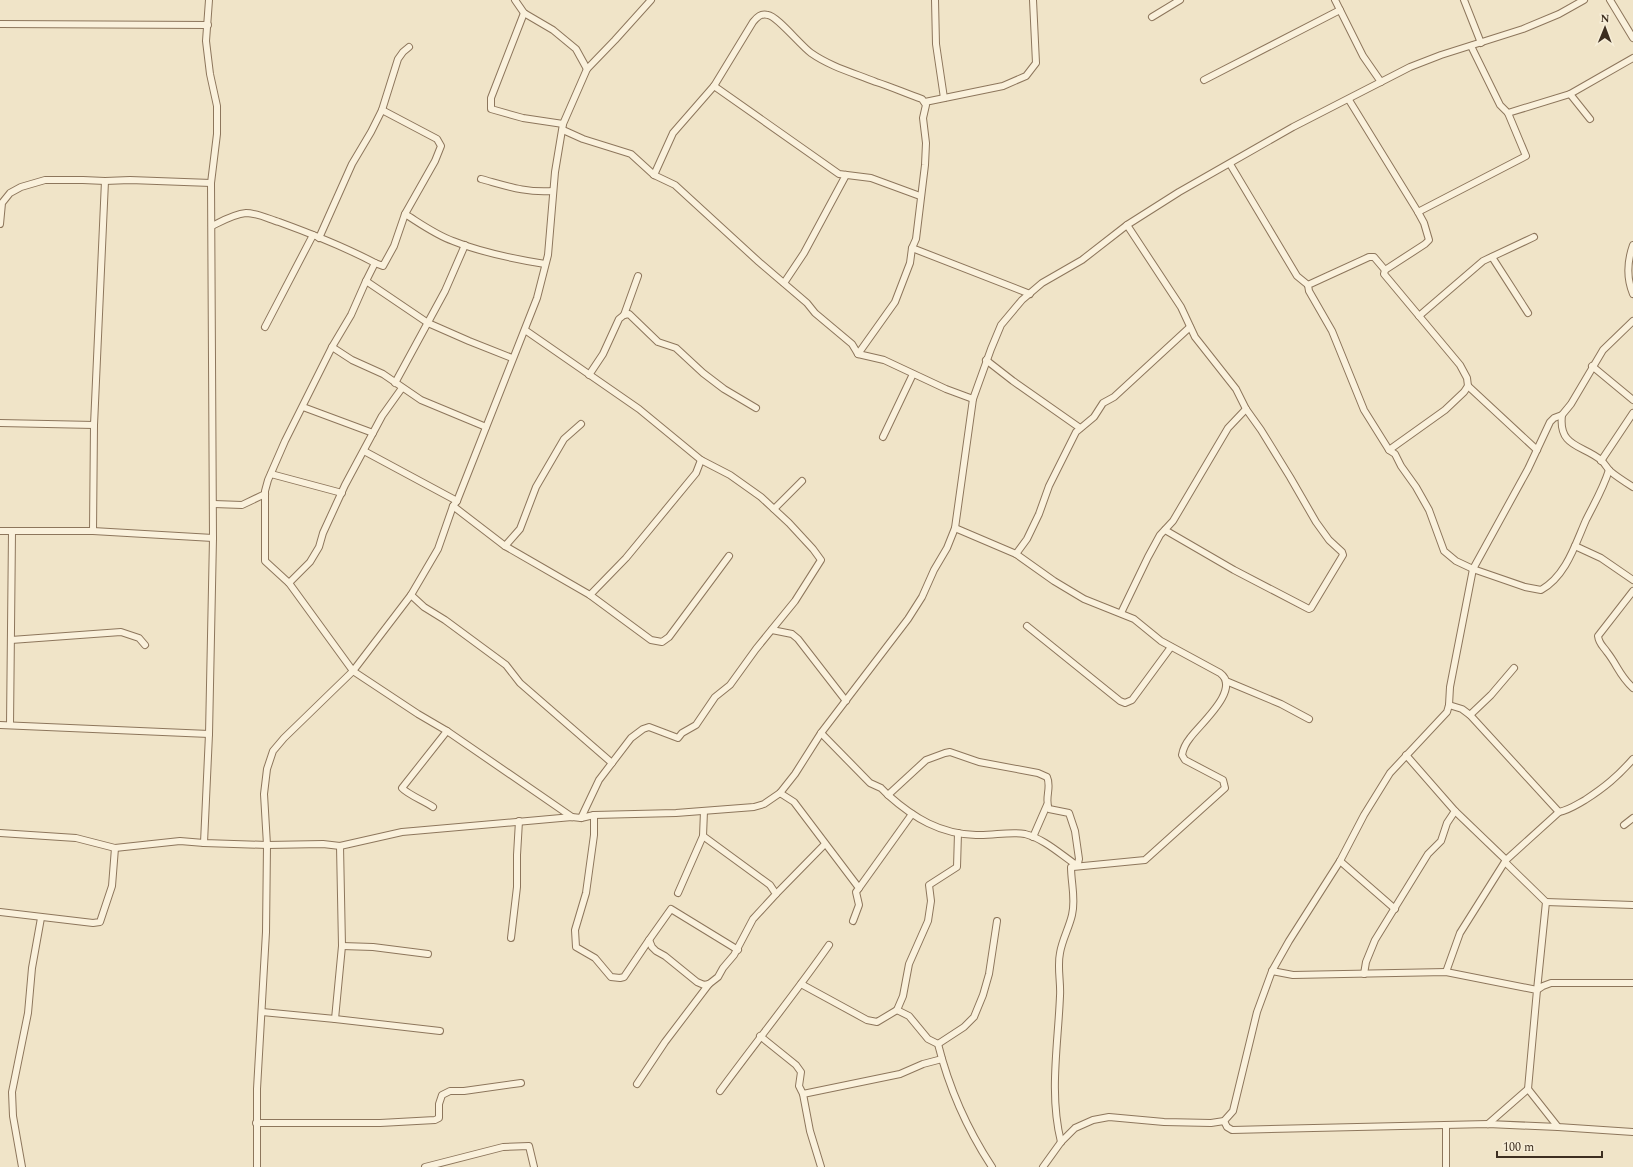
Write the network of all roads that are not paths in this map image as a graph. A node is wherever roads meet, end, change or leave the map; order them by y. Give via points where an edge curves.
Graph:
1 (209, 0) edge
2 (515, 0) edge
3 (651, 0) edge
4 (935, 0) edge
5 (1033, 0) edge
6 (1180, 0) edge
7 (1335, 0) edge
8 (1464, 0) edge
9 (1584, 0) edge
10 (1610, 0) edge
11 (1340, 10) junction
12 (524, 13) junction
13 (1152, 18) dead end
14 (0, 24) edge
15 (208, 25) junction
16 (1633, 38) edge
17 (1481, 43) junction
18 (1471, 46) junction
19 (409, 47) dead end
20 (1633, 58) edge
21 (587, 69) junction
22 (1204, 80) dead end
23 (1381, 82) junction
24 (714, 86) junction
25 (1570, 94) junction
26 (944, 98) junction
27 (1349, 100) junction
28 (925, 102) junction
29 (382, 110) junction
30 (1508, 112) junction
31 (1590, 119) dead end
32 (563, 127) junction
33 (1230, 164) junction
34 (654, 174) junction
35 (846, 175) junction
36 (481, 179) dead end
37 (105, 182) junction
38 (211, 182) junction
39 (553, 191) junction
40 (920, 196) junction
41 (1418, 212) junction
42 (405, 214) junction
43 (0, 224) edge
44 (1127, 225) junction
45 (212, 226) junction
46 (313, 235) junction
47 (319, 238) junction
48 (1534, 238) dead end
49 (465, 245) junction
50 (1633, 245) edge
51 (912, 248) junction
52 (1492, 257) junction
53 (375, 264) junction
54 (545, 264) junction
55 (1385, 270) junction
56 (638, 276) dead end
57 (366, 281) junction
58 (784, 283) junction
59 (1308, 286) junction
60 (1030, 294) junction
61 (1633, 294) edge
62 (1528, 313) dead end
63 (624, 315) junction
64 (1419, 316) junction
65 (1633, 322) edge
66 (428, 323) junction
67 (266, 327) dead end
68 (1190, 327) junction
69 (525, 330) junction
70 (332, 348) junction
71 (858, 354) junction
72 (512, 358) junction
73 (986, 360) junction
74 (1592, 366) junction
75 (589, 374) junction
76 (913, 374) junction
77 (395, 383) junction
78 (1468, 386) junction
79 (402, 388) junction
80 (973, 399) junction
81 (1633, 400) edge
82 (303, 407) junction
83 (756, 408) dead end
84 (1246, 409) junction
85 (1633, 413) edge
86 (1562, 415) junction
87 (0, 423) edge
88 (581, 424) dead end
89 (94, 425) junction
90 (486, 427) junction
91 (1080, 428) junction
92 (373, 433) junction
93 (883, 437) dead end
94 (1389, 450) junction
95 (1537, 450) junction
96 (364, 451) junction
97 (701, 460) junction
98 (1601, 460) junction
99 (1609, 470) junction
100 (271, 474) junction
101 (802, 481) dead end
102 (1633, 487) edge
103 (342, 493) junction
104 (265, 494) junction
105 (214, 504) junction
106 (455, 504) junction
107 (774, 509) junction
108 (955, 528) junction
109 (1165, 530) junction
110 (93, 531) junction
111 (0, 532) edge
112 (12, 532) junction
113 (213, 538) junction
114 (505, 546) junction
115 (1575, 546) junction
116 (1016, 554) junction
117 (729, 556) dead end
118 (1473, 569) junction
119 (1633, 580) edge
120 (289, 582) junction
121 (1633, 591) edge
122 (411, 595) junction
123 (590, 595) junction
124 (1121, 613) junction
125 (1027, 626) dead end
126 (772, 630) junction
127 (11, 640) junction
128 (145, 645) dead end
129 (1171, 647) junction
130 (1514, 668) dead end
131 (353, 671) junction
132 (1226, 681) junction
133 (1633, 688) edge
134 (846, 701) junction
135 (1449, 705) junction
136 (1470, 715) junction
137 (1309, 719) dead end
138 (0, 725) edge
139 (10, 726) junction
140 (447, 731) junction
141 (209, 734) junction
142 (821, 734) junction
143 (1406, 754) junction
144 (1633, 759) edge
145 (612, 763) junction
146 (780, 793) junction
147 (888, 795) junction
148 (1047, 805) junction
149 (433, 807) dead end
150 (704, 811) junction
151 (1455, 812) junction
152 (1559, 812) junction
153 (912, 814) junction
154 (594, 815) junction
155 (572, 817) junction
156 (581, 818) junction
157 (1633, 818) edge
158 (519, 821) junction
159 (1624, 824) dead end
160 (0, 833) edge
161 (958, 833) junction
162 (703, 836) junction
163 (1033, 837) junction
164 (204, 843) junction
165 (825, 844) junction
166 (267, 845) junction
167 (340, 846) junction
168 (115, 848) junction
169 (1340, 861) junction
170 (1506, 861) junction
171 (1073, 866) junction
172 (859, 888) junction
173 (678, 893) dead end
174 (776, 894) junction
175 (1546, 902) junction
176 (1633, 905) edge
177 (1395, 908) junction
178 (0, 912) edge
179 (41, 918) junction
180 (853, 921) dead end
181 (997, 921) dead end
182 (511, 938) dead end
183 (649, 940) junction
184 (829, 945) dead end
185 (342, 946) junction
186 (738, 950) junction
187 (428, 954) dead end
188 (1272, 971) junction
189 (1446, 972) junction
190 (1364, 974) junction
191 (1633, 982) edge
192 (709, 984) junction
193 (801, 984) junction
194 (1537, 990) junction
195 (897, 1010) junction
196 (262, 1012) junction
197 (335, 1019) junction
198 (440, 1031) dead end
199 (760, 1036) junction
200 (938, 1044) junction
201 (942, 1059) junction
202 (521, 1084) dead end
203 (636, 1084) dead end
204 (1528, 1089) junction
205 (720, 1091) dead end
206 (803, 1094) junction
207 (1224, 1121) junction
208 (256, 1123) junction
209 (1488, 1124) junction
210 (1446, 1125) junction
211 (1558, 1127) junction
212 (1633, 1132) edge
213 (1061, 1142) junction
214 (22, 1167) edge
215 (257, 1167) edge
216 (425, 1167) edge
217 (534, 1167) edge
218 (821, 1167) edge
219 (992, 1167) edge
220 (1043, 1167) edge
221 (1446, 1167) edge

1 - 15 street
2 - 12 street
3 - 21 street
4 - 26 street via 936,44
5 - 26 street via 1036,63 1026,76 1003,86
6 - 13 street
7 - 11 street
8 - 17 street
9 - 17 street via 1559,14
10 - 16 street
11 - 22 street
11 - 23 street
12 - 21 street via 553,30 576,49
12 - 32 street via 491,98 491,109
14 - 15 street
15 - 38 street via 206,41 217,106 217,134
17 - 18 street
18 - 23 street via 1426,60
18 - 30 street via 1500,105
19 - 29 street via 398,59
20 - 25 street
21 - 32 street
23 - 27 street
24 - 28 street via 757,17 769,14 812,54 832,65
24 - 34 street via 673,133
24 - 35 street via 839,174
25 - 30 street
25 - 31 street
26 - 28 street
27 - 33 street via 1293,127
27 - 41 street
28 - 40 street via 925,165
29 - 42 street via 437,139 441,146
29 - 47 street via 352,164
30 - 41 street via 1526,156
32 - 34 street via 584,138 631,154
32 - 39 street
33 - 44 street
33 - 59 street via 1297,276
34 - 58 street via 687,195
35 - 40 street via 871,178
35 - 58 street via 804,253
36 - 39 street via 535,192
37 - 38 street
37 - 43 street via 45,180 21,187 10,193 2,203
37 - 89 street
38 - 45 street
39 - 54 street via 548,255
40 - 51 street via 916,239
41 - 55 street via 1429,240
42 - 49 street via 452,241
42 - 53 street via 394,246 383,266
44 - 60 street via 1082,260 1042,283
44 - 68 street via 1181,307
45 - 46 street via 247,213
45 - 105 street
46 - 47 street
46 - 67 street
47 - 53 street via 355,252
48 - 52 street
49 - 54 street via 489,253
49 - 66 street via 446,291
50 - 61 street via 1629,256 1628,275
51 - 60 street
51 - 71 street via 910,263 895,302
52 - 62 street
52 - 64 street via 1477,265
53 - 57 street
54 - 69 street via 537,298
55 - 59 street via 1374,257 1369,257
55 - 64 street via 1386,277
56 - 63 street
57 - 66 street
57 - 70 street via 351,315
58 - 71 street via 852,344
59 - 94 street via 1332,331 1364,410
60 - 73 street via 1002,325
63 - 75 street via 619,319 603,354
63 - 83 street via 629,314 658,342 676,348 724,389
64 - 78 street via 1460,365
65 - 74 street via 1603,350
66 - 72 street
66 - 77 street
68 - 84 street via 1236,389
68 - 91 street via 1103,403 1094,417
69 - 72 street
69 - 75 street
70 - 77 street via 383,374
70 - 82 street
71 - 76 street via 884,360
72 - 90 street
73 - 80 street
73 - 91 street
74 - 81 street
74 - 86 street via 1579,392
75 - 97 street via 640,409
76 - 80 street via 946,390
76 - 93 street
77 - 79 street
78 - 94 street via 1445,410
78 - 95 street
79 - 90 street via 421,400
79 - 92 street via 391,401
80 - 108 street
82 - 92 street
82 - 100 street via 284,441
84 - 109 street via 1228,428 1173,521
84 - 109 street via 1316,522 1343,554 1312,608 1307,609
85 - 98 street
86 - 95 street via 1550,422
86 - 98 street via 1562,430 1566,437 1576,447
87 - 89 street
88 - 114 street via 564,439 536,487 520,529
89 - 110 street
90 - 106 street
91 - 116 street via 1049,486 1027,539
92 - 96 street
94 - 118 street via 1395,454 1430,510 1444,552
95 - 118 street
96 - 103 street
96 - 106 street
97 - 107 street via 730,474
97 - 123 street via 696,473 626,558
98 - 99 street
99 - 102 street
99 - 115 street
100 - 103 street
100 - 104 street
101 - 107 street
103 - 120 street via 319,547 310,562
104 - 105 street via 242,505
104 - 120 street via 266,561
105 - 113 street
106 - 114 street
106 - 122 street via 438,549
107 - 126 street via 821,560 796,601
108 - 116 street
108 - 134 street via 922,597
109 - 124 street via 1148,557
110 - 112 street
110 - 113 street
111 - 112 street
112 - 127 street
113 - 141 street
114 - 123 street
115 - 118 street via 1556,579 1541,590
115 - 119 street via 1601,558
116 - 124 street via 1054,582 1084,599
117 - 123 street via 669,637 662,642 651,640
118 - 135 street via 1450,687
120 - 131 street
121 - 133 street via 1598,636 1599,643 1608,652 1620,675
122 - 131 street
122 - 145 street via 506,665 520,683
124 - 129 street via 1134,619
125 - 129 street via 1125,703 1132,700
126 - 134 street via 792,634 798,639
126 - 145 street via 730,685 715,697 696,725 678,738 649,727 643,729 631,738
127 - 128 street via 121,632 138,638
127 - 139 street
129 - 132 street via 1224,675
130 - 136 street
131 - 140 street
131 - 166 street via 273,751 267,769 264,794
132 - 137 street
132 - 171 street via 1223,697 1189,738 1182,755 1185,760 1223,780 1224,788 1145,860
134 - 142 street
135 - 136 street
135 - 143 street via 1443,719
136 - 152 street
138 - 139 street
139 - 141 street
140 - 149 street via 402,788
140 - 155 street
141 - 164 street
142 - 146 street
142 - 147 street via 870,783
143 - 151 street
143 - 169 street via 1390,773 1367,809
144 - 152 street via 1601,790 1566,811
145 - 156 street via 599,780
146 - 150 street via 764,804 754,807
146 - 165 street via 794,802
147 - 148 street via 926,760 950,752 972,760 1047,777
147 - 153 street
148 - 163 street
148 - 171 street via 1049,809 1069,813 1075,831 1079,859
150 - 154 street
150 - 162 street
151 - 170 street
151 - 177 street via 1444,830 1441,841 1428,854
152 - 170 street
153 - 161 street via 925,823
153 - 172 street
154 - 156 street
154 - 183 street via 594,835 586,893 575,930 576,947 595,958 611,977 620,978 624,977
155 - 156 street
155 - 158 street
157 - 159 street
158 - 167 street via 402,832
158 - 182 street via 517,887
160 - 168 street via 76,838
161 - 163 street via 1024,834
161 - 195 street via 957,867 929,885 931,901 928,921 909,964 903,996
162 - 173 street
162 - 174 street via 770,885
163 - 171 street via 1045,842
164 - 166 street
164 - 168 street via 180,840
165 - 172 street
165 - 174 street
166 - 167 street
166 - 196 street
167 - 185 street
168 - 179 street via 112,886 100,922
169 - 177 street
169 - 188 street
170 - 175 street
170 - 189 street via 1460,933
171 - 213 street via 1072,915 1059,954 1060,992 1055,1070 1056,1124
172 - 180 street via 856,892 859,906
174 - 186 street via 754,920
175 - 176 street
175 - 194 street
177 - 190 street via 1375,940
178 - 179 street
179 - 214 street via 32,968 28,1013 12,1092 13,1116
181 - 200 street via 989,974 974,1017
183 - 186 street via 671,909
183 - 192 street via 656,951 697,982
184 - 193 street
185 - 187 street
185 - 197 street
186 - 192 street via 718,977
188 - 190 street via 1293,975
188 - 207 street via 1257,1012 1233,1111
189 - 190 street
189 - 194 street
191 - 194 street via 1551,983
192 - 203 street via 664,1042
193 - 195 street via 867,1020 877,1022
193 - 199 street
194 - 204 street
195 - 200 street via 909,1016 928,1039
196 - 197 street
196 - 208 street
197 - 198 street
199 - 205 street
199 - 206 street via 796,1065 800,1072 799,1086
200 - 201 street
201 - 206 street via 900,1074
201 - 219 street via 966,1124
202 - 208 street via 450,1091 442,1095 439,1118 435,1120 393,1123
204 - 209 street
204 - 211 street
206 - 218 street via 810,1131
207 - 210 street via 1232,1130
207 - 213 street via 1164,1122 1109,1117 1093,1120 1075,1128
208 - 215 street
209 - 210 street
209 - 211 street
210 - 221 street
211 - 212 street
213 - 220 street
216 - 217 street via 503,1147 529,1146

